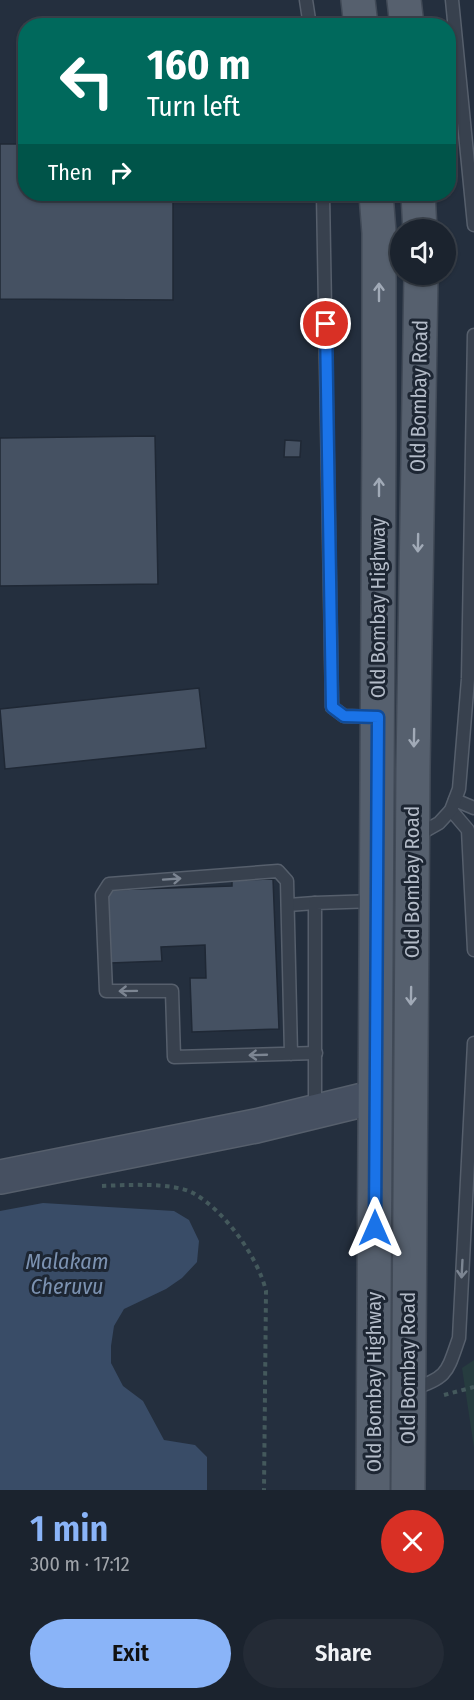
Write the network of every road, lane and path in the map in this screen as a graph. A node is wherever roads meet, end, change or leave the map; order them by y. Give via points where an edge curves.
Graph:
1 (306, 0) edge
2 (358, 0) edge
3 (404, 0) edge
4 (452, 0) edge
5 (309, 18) edge
6 (359, 18) edge
7 (406, 18) edge
8 (454, 18) edge
9 (456, 41) edge
10 (323, 201) edge
11 (376, 201) edge
12 (418, 201) edge
13 (419, 219) edge
14 (474, 225) edge
15 (421, 285) edge
16 (474, 335) edge
17 (474, 368) edge
18 (472, 562) edge
19 (472, 604) edge
20 (378, 717) junction
21 (453, 805) junction
22 (474, 808) edge
23 (413, 838) junction
24 (378, 900) junction
25 (315, 903) junction
26 (288, 905) junction
27 (474, 950) edge
28 (474, 1043) edge
29 (316, 1053) junction
30 (291, 1054) junction
31 (375, 1097) junction
32 (315, 1112) junction
33 (0, 1177) edge
34 (95, 1186) dead end
35 (408, 1390) junction
36 (264, 1490) edge
37 (373, 1490) edge
38 (408, 1490) edge

1 - 5 lane
2 - 6 main road
3 - 7 main road
4 - 8 lane
9 - 14 lane
10 - 20 lane via 332,707 344,716
20 -> 11 main road, Old Bombay Highway
12 - 13 main road
15 -> 23 main road, Old Bombay Road
16 - 17 lane
17 - 18 lane
18 - 19 lane
19 - 21 lane via 459,789
20 - 24 main road, Old Bombay Highway
21 - 22 lane
21 - 23 lane via 439,823
21 - 27 lane via 468,830
23 -> 35 main road, Old Bombay Road
24 - 25 lane
24 - 31 main road, Old Bombay Highway
25 - 26 lane
25 - 29 lane
26 - 30 lane
30 -> 26 lane via 174,1057 172,991 106,991 102,895 109,884 278,871 287,881
28 -> 35 lane via 459,1338 448,1371 432,1383
29 - 30 lane
29 - 32 lane
31 - 32 street
31 - 37 main road, Old Bombay Highway
32 - 33 street
34 - 36 path via 158,1186 192,1192 216,1209 262,1274 266,1291
35 - 38 main road, Old Bombay Road

